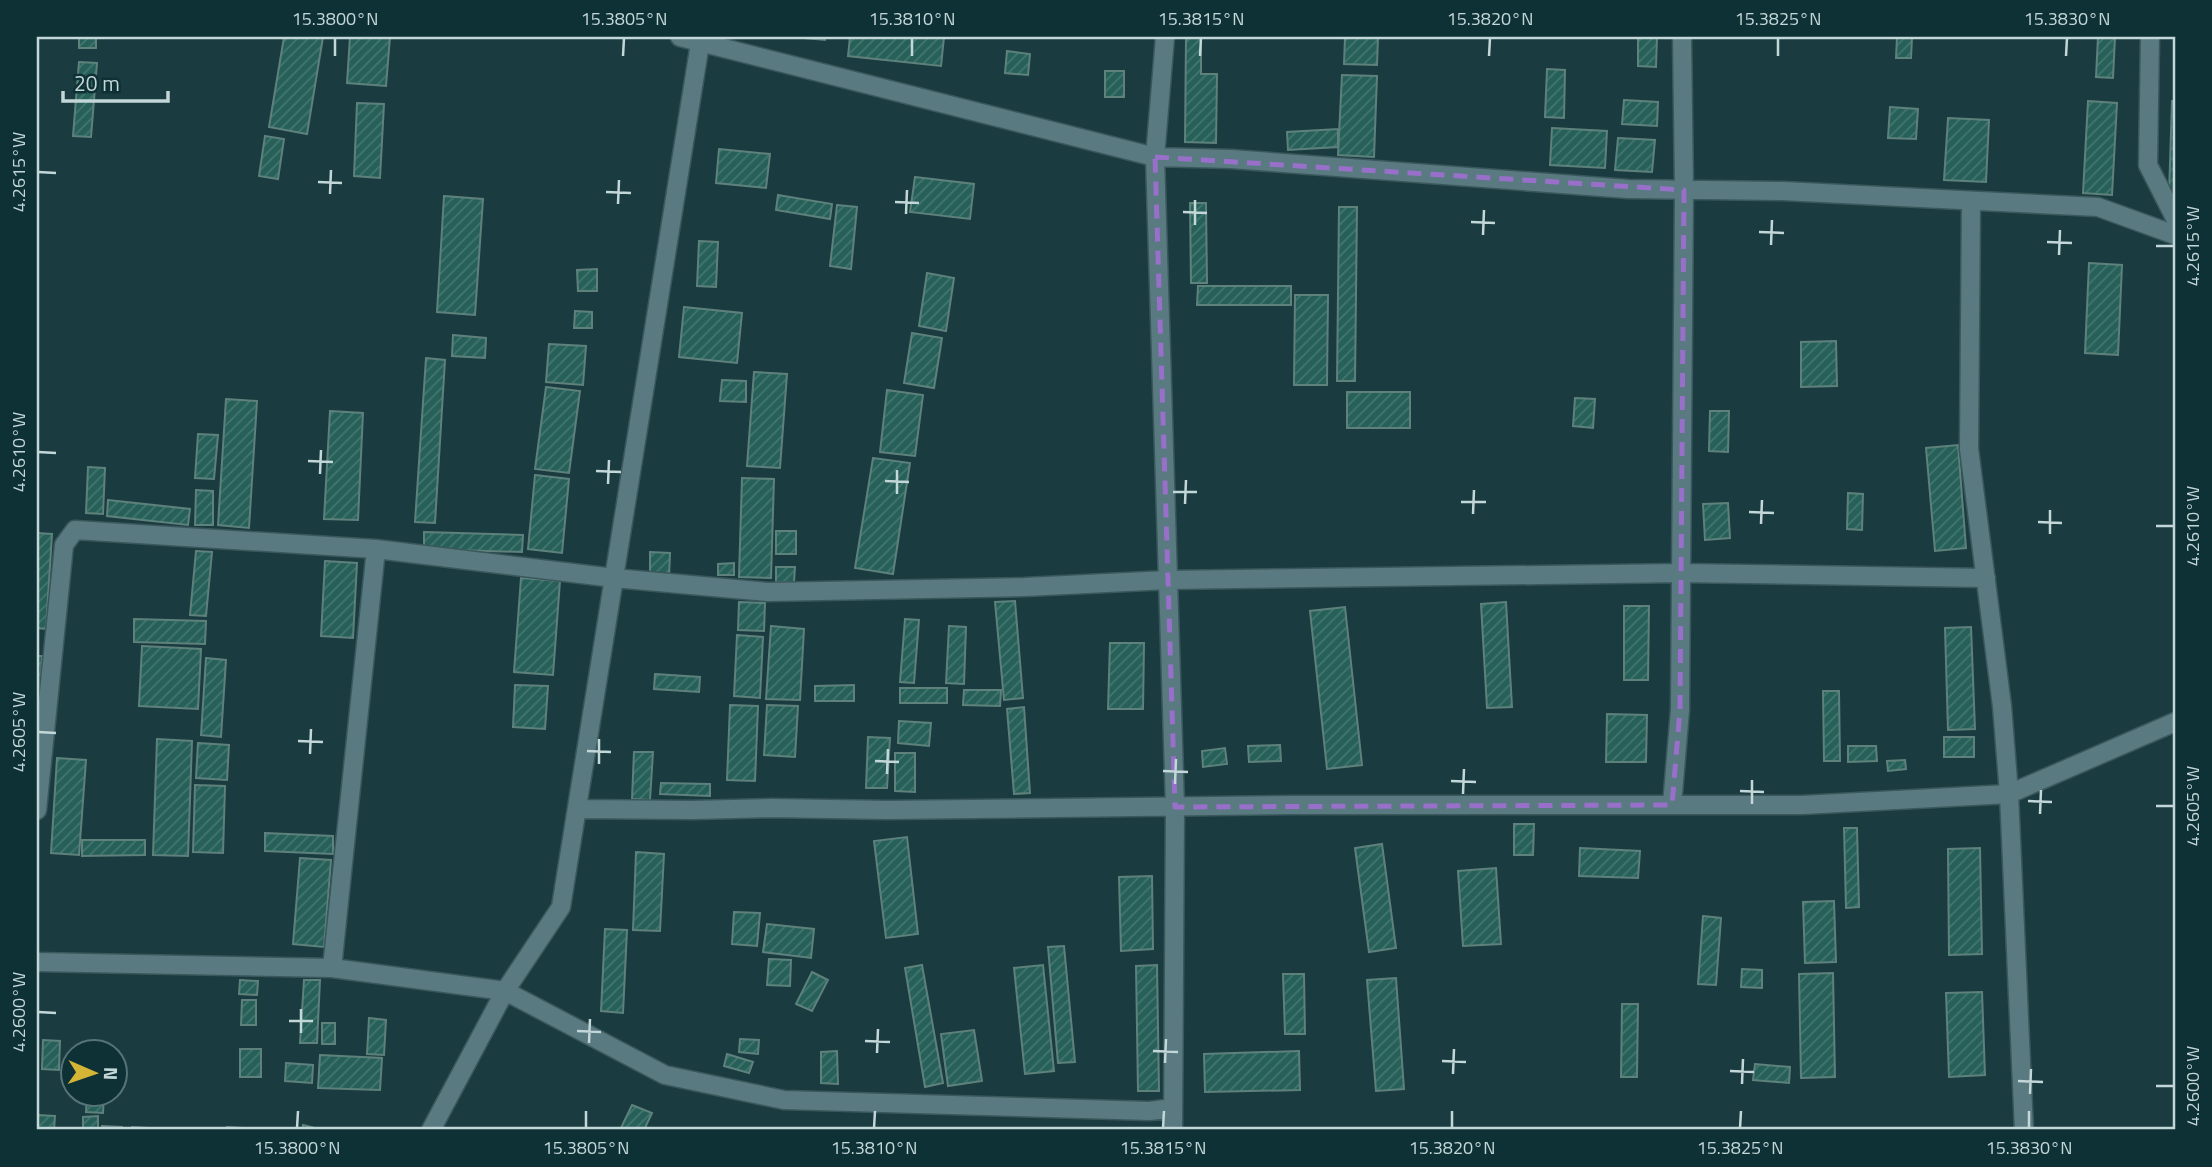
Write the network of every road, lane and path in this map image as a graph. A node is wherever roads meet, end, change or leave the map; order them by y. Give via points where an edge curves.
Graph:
1 (680, 37) edge
2 (1165, 37) edge
3 (1682, 37) edge
4 (2150, 37) edge
5 (700, 39) edge
6 (1155, 157) junction
7 (1684, 190) junction
8 (1970, 201) junction
9 (2175, 218) edge
10 (2175, 235) edge
11 (376, 549) junction
12 (1681, 573) junction
13 (614, 578) junction
14 (1986, 578) junction
15 (1168, 580) junction
16 (2175, 722) edge
17 (2009, 794) junction
18 (1672, 805) junction
19 (1175, 807) junction
20 (577, 809) junction
21 (37, 810) edge
22 (37, 962) edge
23 (332, 968) junction
24 (505, 991) junction
25 (1173, 1108) junction
26 (431, 1130) edge
27 (1173, 1130) edge
28 (2024, 1130) edge

1 - 5 street
2 - 6 street
3 - 7 street
4 - 9 street via 2148,165
5 - 6 street
5 - 13 street
6 - 7 street
6 - 15 street
7 - 8 street
7 - 12 street
8 - 10 street via 2098,207
8 - 14 street via 1969,449
11 - 13 street
11 - 21 street via 75,530 64,545
11 - 23 street
12 - 14 street
12 - 15 street
12 - 18 street via 1680,710
13 - 15 street via 768,592
13 - 20 street
14 - 17 street
15 - 19 street
16 - 17 street
17 - 18 street via 1802,805
17 - 28 street
18 - 19 street
19 - 20 street
19 - 25 street
20 - 24 street via 561,907
22 - 23 street
23 - 24 street
24 - 25 street via 665,1075 784,1100
24 - 26 street
25 - 27 street

